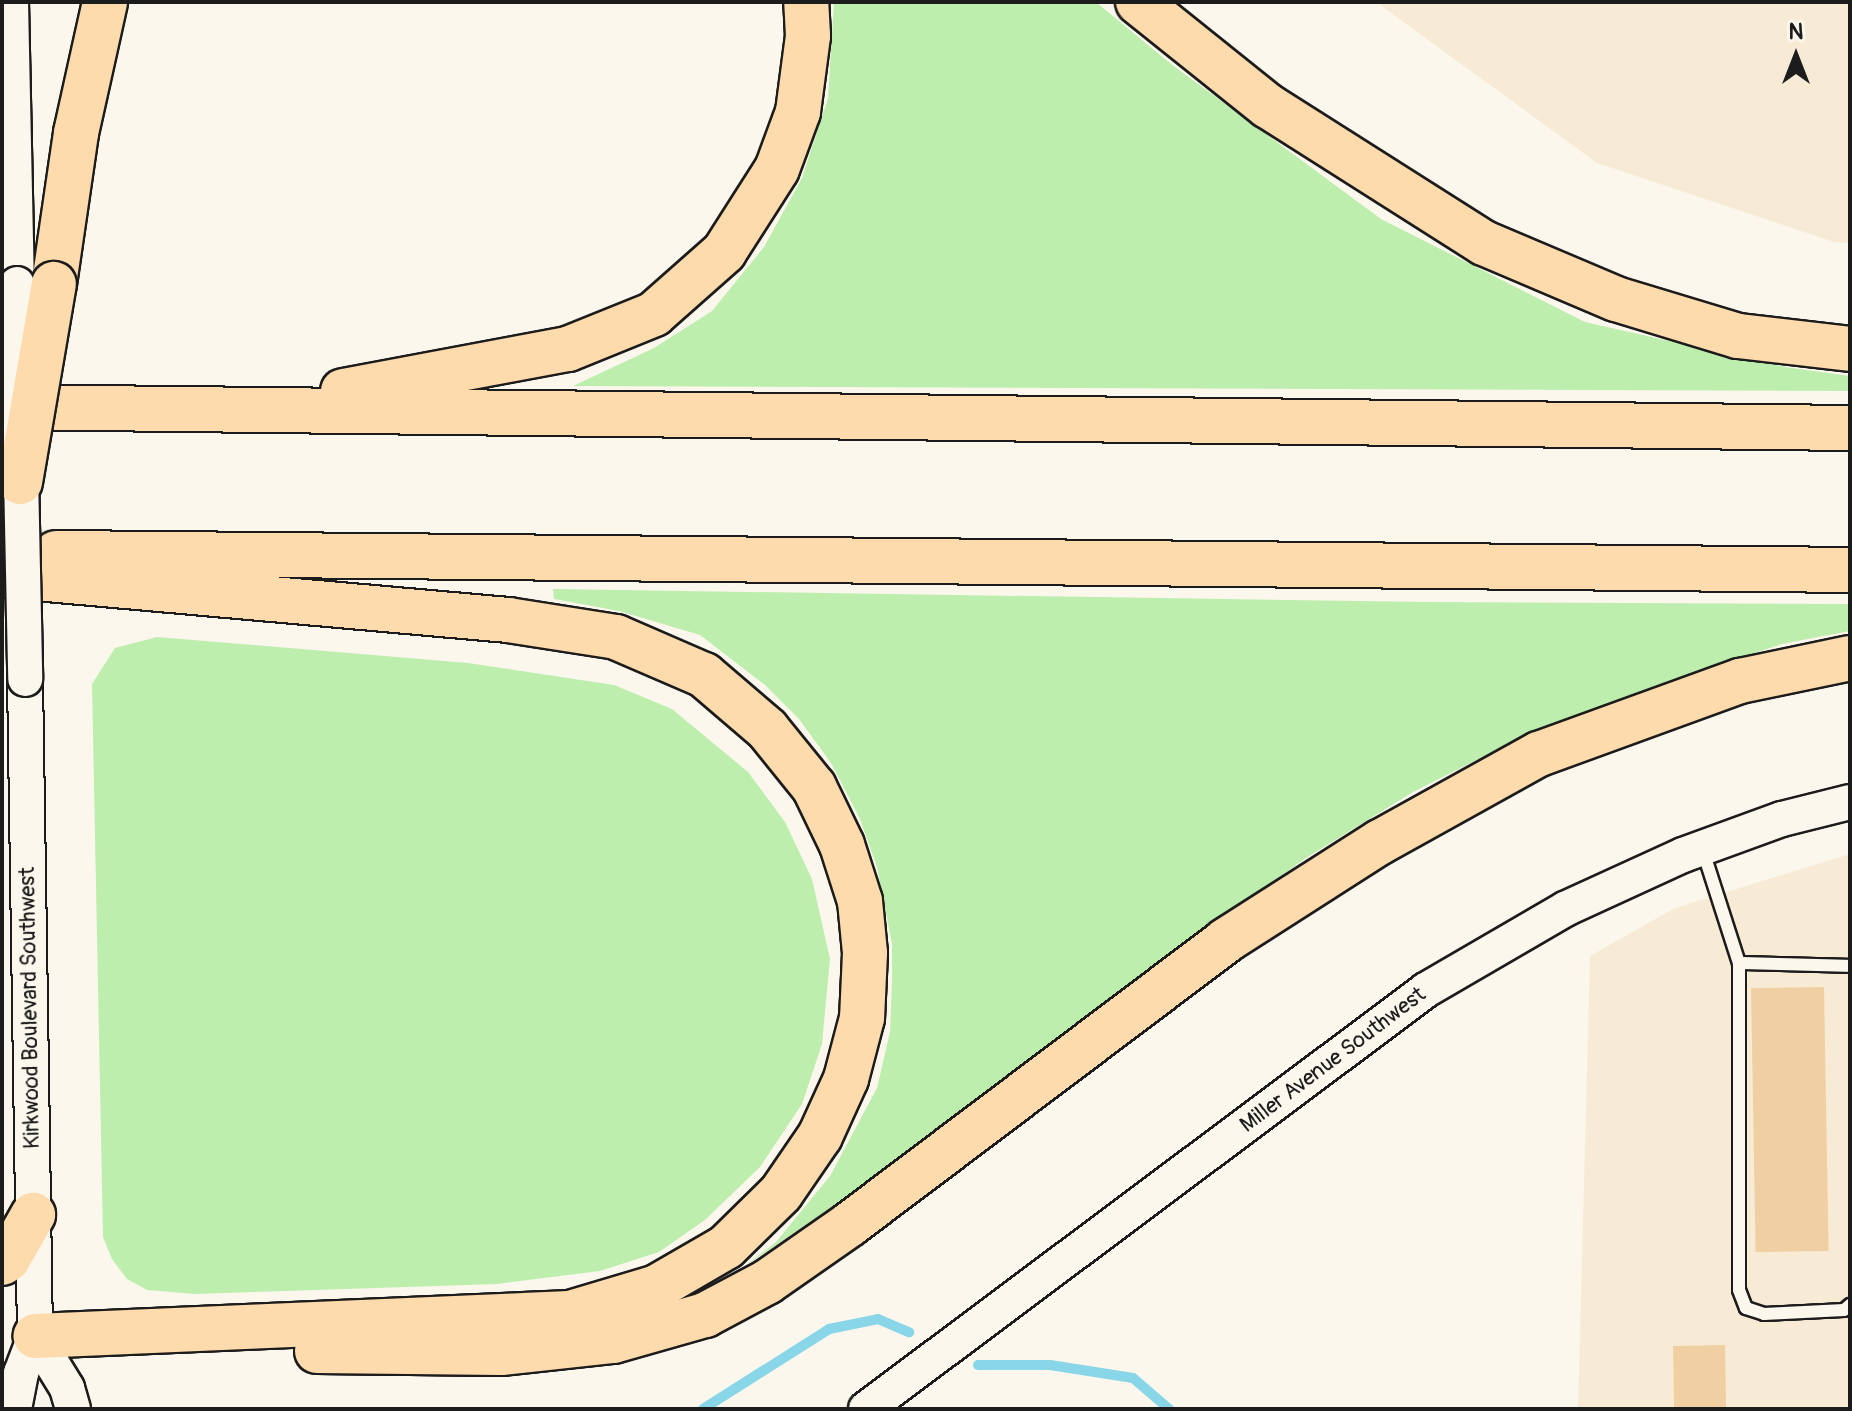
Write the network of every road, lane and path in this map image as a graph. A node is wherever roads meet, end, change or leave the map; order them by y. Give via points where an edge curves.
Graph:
1 (11, 2) edge
2 (105, 2) edge
3 (806, 2) edge
4 (1138, 2) edge
5 (36, 284) junction
6 (1850, 349) edge
7 (2, 407) edge
8 (245, 410) junction
9 (1850, 428) edge
10 (20, 482) joint
11 (2, 552) edge
12 (1850, 570) edge
13 (2, 575) edge
14 (1850, 658) edge
15 (1850, 802) edge
16 (1702, 848) junction
17 (1739, 963) junction
18 (1850, 966) edge
19 (33, 1215) junction
20 (2, 1263) edge
21 (1850, 1305) edge
22 (35, 1336) junction
23 (14, 1409) edge
24 (73, 1409) edge
25 (866, 1409) edge

1 - 5 main road
2 - 5 highway
3 - 8 highway via 808,36 798,112 777,169 724,252 654,314 568,349
4 - 6 highway via 1268,106 1484,243 1616,299 1738,336
5 - 10 highway, bridge
7 - 8 highway
8 - 9 highway
10 - 19 main road, Kirkwood Boulevard Southwest, bridge
11 - 12 highway
13 - 22 highway via 508,620 616,637 704,675 767,729 814,787 842,845 860,901 865,953 862,1018 846,1079 820,1136 781,1193 726,1247 657,1287 570,1313
14 - 22 highway via 1740,681 1539,754 1380,842 1225,941 850,1224 767,1282 705,1315 613,1341 501,1353 353,1353
15 - 16 main road, Miller Avenue Southwest
16 - 17 lane
16 - 25 main road, Miller Avenue Southwest via 1565,909 1426,990
17 - 18 lane
17 - 21 lane via 1739,1290 1746,1308 1764,1314 1844,1310
19 - 20 highway
19 - 22 main road, Kirkwood Boulevard Southwest
22 - 23 main road, Kirkwood Boulevard Southwest
22 - 24 main road via 67,1388

